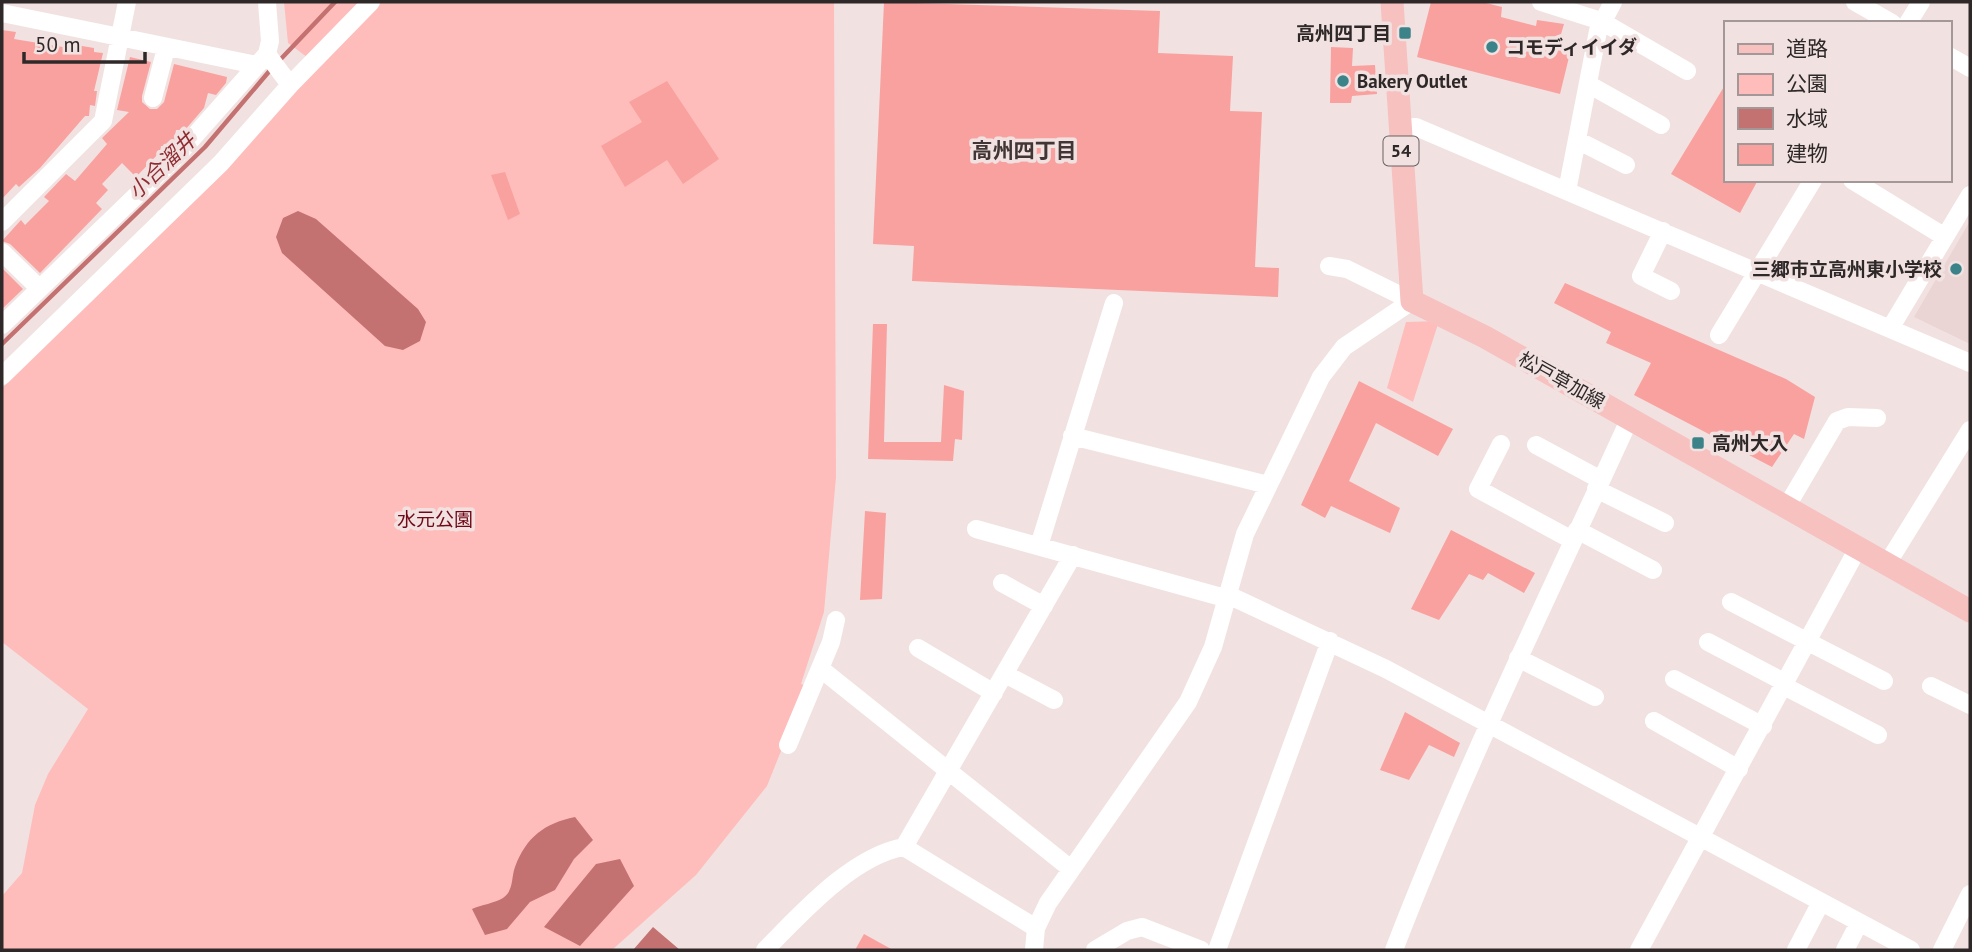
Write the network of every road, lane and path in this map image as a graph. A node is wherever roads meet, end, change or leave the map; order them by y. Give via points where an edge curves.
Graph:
1 (127, 2) edge
2 (267, 2) edge
3 (371, 2) edge
4 (1392, 2) edge
5 (1541, 2) edge
6 (1613, 2) edge
7 (1855, 2) edge
8 (1921, 2) edge
9 (2, 13) edge
10 (1601, 21) junction
11 (1888, 21) edge
12 (1909, 21) edge
13 (119, 39) junction
14 (166, 48) junction
15 (1951, 57) edge
16 (261, 59) junction
17 (1970, 68) edge
18 (1687, 71) dead end
19 (1588, 84) junction
20 (290, 85) junction
21 (153, 98) dead end
22 (1661, 125) dead end
23 (1400, 128) junction
24 (1577, 140) junction
25 (1626, 165) dead end
26 (1812, 182) edge
27 (1855, 182) edge
28 (1567, 191) junction
29 (1970, 195) edge
30 (2, 222) edge
31 (1663, 231) junction
32 (1945, 237) junction
33 (2, 252) edge
34 (1329, 266) dead end
35 (1758, 271) junction
36 (39, 288) junction
37 (1671, 291) dead end
38 (1412, 301) junction
39 (1114, 303) dead end
40 (2, 325) edge
41 (1891, 327) junction
42 (1719, 335) dead end
43 (1970, 363) edge
44 (2, 376) edge
45 (1630, 418) junction
46 (1877, 418) dead end
47 (1970, 430) edge
48 (1072, 436) junction
49 (1501, 444) dead end
50 (1536, 445) dead end
51 (1599, 484) junction
52 (1268, 485) junction
53 (1787, 506) junction
54 (1665, 523) dead end
55 (976, 528) dead end
56 (1574, 535) junction
57 (1039, 546) junction
58 (1858, 548) junction
59 (1073, 555) junction
60 (1887, 564) junction
61 (1653, 570) dead end
62 (1002, 583) dead end
63 (1226, 596) junction
64 (1731, 602) dead end
65 (1044, 606) junction
66 (1970, 611) edge
67 (836, 620) dead end
68 (1330, 641) junction
69 (1708, 642) dead end
70 (1808, 643) junction
71 (918, 648) dead end
72 (1518, 658) junction
73 (821, 668) junction
74 (1005, 674) junction
75 (1674, 679) dead end
76 (1884, 681) dead end
77 (1785, 685) junction
78 (1931, 686) dead end
79 (994, 692) junction
80 (1595, 697) dead end
81 (1055, 700) dead end
82 (1970, 705) edge
83 (1654, 721) dead end
84 (1488, 723) junction
85 (1763, 726) junction
86 (1878, 735) dead end
87 (788, 746) dead end
88 (1739, 769) junction
89 (949, 771) junction
90 (1702, 839) junction
91 (904, 847) junction
92 (1071, 869) junction
93 (1970, 894) edge
94 (1821, 902) junction
95 (1859, 923) junction
96 (1036, 928) junction
97 (1194, 949) edge
98 (765, 950) edge
99 (1034, 950) edge
100 (1094, 950) edge
101 (1217, 950) edge
102 (1394, 950) edge
103 (1639, 950) edge
104 (1796, 950) edge
105 (1845, 950) edge
106 (1911, 950) edge
107 (1942, 950) edge

1 - 13 street
2 - 16 street via 270,41
3 - 20 street
4 - 23 main road, 54
5 - 10 street
6 - 10 street
7 - 11 street
8 - 12 street
9 - 13 street
10 - 18 street
10 - 19 street
13 - 14 street
13 - 30 street via 103,121
14 - 16 street
14 - 21 street
15 - 17 street
16 - 20 street
16 - 36 street via 181,151
19 - 22 street
19 - 24 street
20 - 44 street via 221,163
23 - 28 street via 1416,127
23 - 38 main road, 54
24 - 25 street
24 - 28 street
26 - 35 street
27 - 32 street
28 - 31 street
29 - 32 street
31 - 35 street
31 - 37 street via 1641,276
32 - 41 street
33 - 36 street
34 - 38 street via 1346,269
35 - 41 street
35 - 42 street
36 - 40 street
38 - 45 main road, 松戸草加線
38 - 52 street via 1363,332 1332,360
39 - 48 street
41 - 43 street
45 - 51 street
45 - 53 main road, 松戸草加線
46 - 53 street via 1837,421
47 - 60 street
48 - 52 street
48 - 57 street
49 - 56 street via 1478,489
50 - 51 street
51 - 54 street
51 - 56 street
52 - 63 street via 1245,534
53 - 58 main road, 松戸草加線
55 - 57 street
56 - 61 street
56 - 72 street
57 - 59 street
58 - 60 main road, 松戸草加線
58 - 70 street
59 - 63 street
59 - 65 street
60 - 66 main road, 松戸草加線
62 - 65 street
63 - 68 street
63 - 92 street via 1208,661 1188,702
64 - 70 street
65 - 74 street
67 - 73 street
68 - 84 street
68 - 101 street
69 - 77 street
70 - 76 street
70 - 77 street
71 - 79 street
72 - 80 street
72 - 84 street
73 - 87 street
73 - 89 street
74 - 79 street
74 - 81 street
75 - 85 street
77 - 85 street
77 - 86 street
78 - 82 street
79 - 89 street
83 - 88 street
84 - 90 street
84 - 102 street
85 - 88 street
88 - 90 street
89 - 91 street
89 - 92 street
90 - 94 street
90 - 103 street
91 - 96 street
91 - 98 street via 848,874
92 - 96 street
93 - 107 street
94 - 95 street
94 - 104 street
95 - 105 street
95 - 106 street
96 - 99 street
97 - 100 street via 1142,928 1127,931

